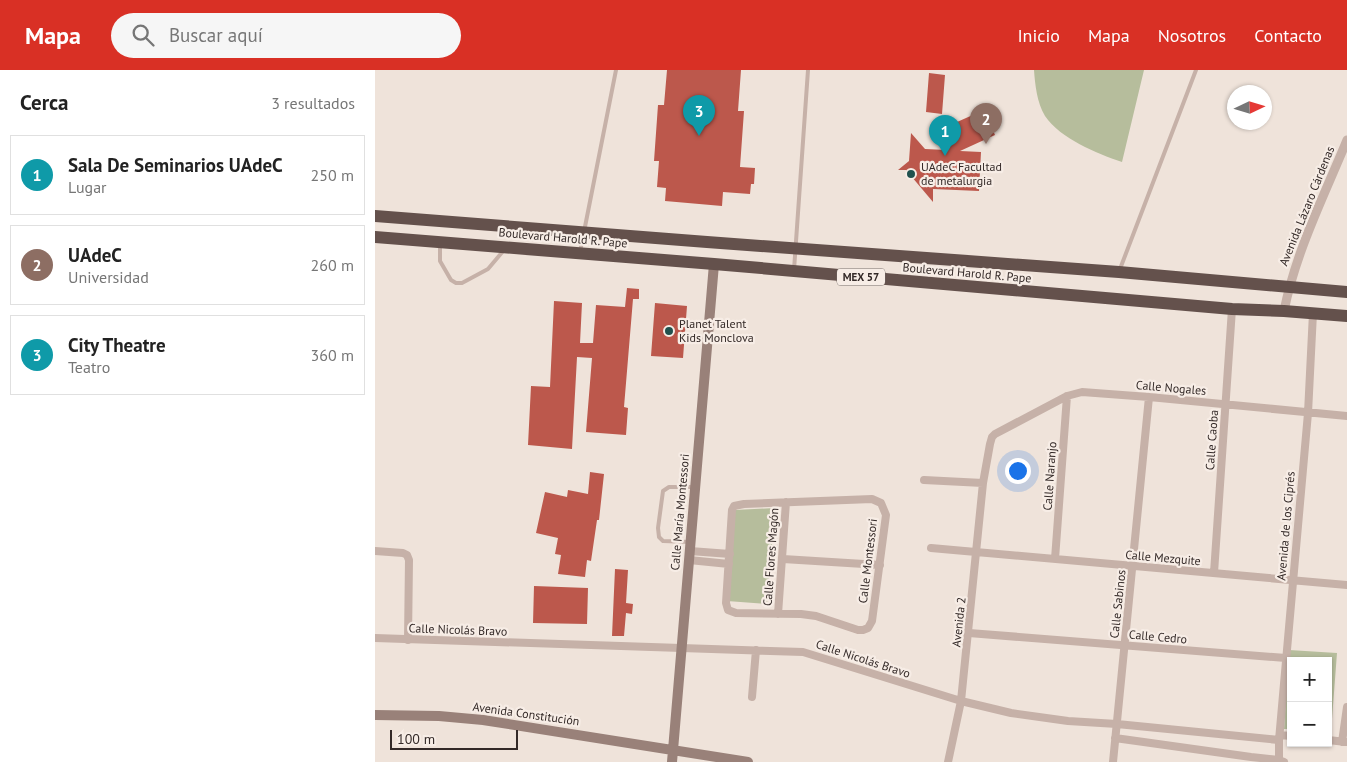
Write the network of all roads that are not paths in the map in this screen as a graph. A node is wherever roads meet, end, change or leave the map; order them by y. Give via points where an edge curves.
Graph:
1 (616, 70) edge
2 (808, 70) edge
3 (1196, 70) edge
4 (1347, 140) edge
5 (375, 216) edge
6 (583, 232) junction
7 (375, 237) edge
8 (440, 242) junction
9 (506, 247) junction
10 (795, 249) junction
11 (580, 253) junction
12 (714, 264) junction
13 (794, 271) junction
14 (1119, 272) junction
15 (1289, 286) junction
16 (1347, 292) edge
17 (1232, 309) junction
18 (1284, 311) junction
19 (1313, 313) junction
20 (1347, 316) edge
21 (1067, 396) junction
22 (1149, 397) junction
23 (1226, 404) junction
24 (1307, 413) junction
25 (1347, 416) edge
26 (1002, 430) joint
27 (924, 480) dead end
28 (983, 483) junction
29 (695, 487) junction
30 (786, 502) junction
31 (931, 548) dead end
32 (375, 551) edge
33 (690, 551) junction
34 (977, 552) junction
35 (730, 554) junction
36 (783, 559) junction
37 (1055, 559) junction
38 (729, 564) junction
39 (879, 566) junction
40 (1133, 567) junction
41 (1214, 573) junction
42 (1293, 580) junction
43 (1347, 585) edge
44 (778, 614) junction
45 (969, 633) junction
46 (375, 638) edge
47 (408, 640) junction
48 (1124, 645) junction
49 (681, 649) junction
50 (756, 650) junction
51 (1286, 658) junction
52 (752, 697) dead end
53 (961, 701) junction
54 (1347, 707) edge
55 (375, 715) edge
56 (1117, 724) junction
57 (1287, 737) edge
58 (1115, 738) junction
59 (1280, 738) junction
60 (1332, 740) edge
61 (1345, 742) edge
62 (673, 750) junction
63 (1281, 761) edge
64 (672, 762) edge
65 (747, 762) edge
66 (948, 762) edge
67 (1113, 762) edge

1 - 6 lane
2 - 10 lane
3 - 14 lane
4 - 15 street, Avenida Lázaro Cárdenas via 1305,238
5 - 6 highway, Boulevard Harold R. Pape / MEX 57
6 - 10 highway, Boulevard Harold R. Pape / MEX 57
6 - 11 lane
7 - 8 highway, Boulevard Harold R. Pape / MEX 57
8 - 9 highway, Boulevard Harold R. Pape / MEX 57
8 - 9 lane via 440,261 456,283 488,269
9 - 11 highway, Boulevard Harold R. Pape / MEX 57
10 - 13 lane
10 - 14 highway, Boulevard Harold R. Pape / MEX 57
11 - 12 highway, Boulevard Harold R. Pape / MEX 57
12 - 13 highway, Boulevard Harold R. Pape / MEX 57
12 - 29 main road, Calle María Montessori
13 - 17 highway, Boulevard Harold R. Pape / MEX 57
14 - 15 highway, Boulevard Harold R. Pape / MEX 57
15 - 16 highway, Boulevard Harold R. Pape / MEX 57
15 - 18 street, Avenida Lázaro Cárdenas
17 - 18 highway, Boulevard Harold R. Pape / MEX 57
17 - 23 street, Calle Caoba
18 - 19 highway, Boulevard Harold R. Pape / MEX 57
19 - 20 highway, Boulevard Harold R. Pape / MEX 57
19 - 24 street, Avenida de los Ciprés
21 - 22 street, Calle Nogales via 1082,392
21 - 26 street, Calle Nogales
21 - 37 street, Calle Naranjo
22 - 23 street, Calle Nogales
22 - 40 street, Calle Sabinos
23 - 24 street, Calle Nogales
23 - 41 street, Calle Caoba
24 - 25 street, Calle Nogales
24 - 42 street, Avenida de los Ciprés
26 - 28 street, Avenida 2 via 992,437
27 - 28 street
28 - 34 street, Avenida 2
29 - 33 main road, Calle María Montessori
29 - 33 lane via 663,490 658,528 663,541
30 - 35 street, Calle Montessori via 739,504 733,508
30 - 36 street, Calle Flores Magón
30 - 39 street, Calle Montessori via 872,499 881,503 886,515
31 - 34 street, Calle Mezquite
32 - 47 street via 403,553 409,560
33 - 35 street
33 - 38 street
33 - 49 main road, Calle María Montessori
34 - 37 street, Calle Mezquite
34 - 45 street, Avenida 2
35 - 38 street, Calle Montessori
36 - 39 street
36 - 44 street, Calle Flores Magón
37 - 40 street, Calle Mezquite
38 - 44 street, Calle Montessori via 725,603 728,610
39 - 44 street, Calle Montessori via 872,621 866,630 816,616
40 - 41 street, Calle Mezquite
40 - 48 street, Calle Sabinos
41 - 42 street, Calle Mezquite
42 - 43 street, Calle Mezquite
42 - 51 street, Avenida de los Ciprés
45 - 48 street, Calle Cedro
45 - 53 street, Avenida 2
46 - 47 street, Calle Nicolás Bravo
47 - 49 street, Calle Nicolás Bravo
48 - 51 street, Calle Cedro
48 - 56 street, Calle Sabinos
49 - 50 street, Calle Nicolás Bravo
49 - 62 main road, Calle María Montessori
50 - 52 street
50 - 53 street, Calle Nicolás Bravo via 813,654
51 - 59 street, Avenida de los Ciprés
53 - 56 street, Calle Nicolás Bravo via 1028,716
53 - 66 street, Avenida 2
54 - 61 street
55 - 62 main road, Avenida Constitución via 483,720
56 - 58 street, Calle Sabinos
56 - 59 street, Calle Nicolás Bravo
57 - 59 street, Calle Nicolás Bravo
58 - 63 street
58 - 67 street, Calle Sabinos
59 - 63 street, Avenida de los Ciprés
60 - 61 street
62 - 64 main road, Calle María Montessori
62 - 65 main road, Avenida Constitución

